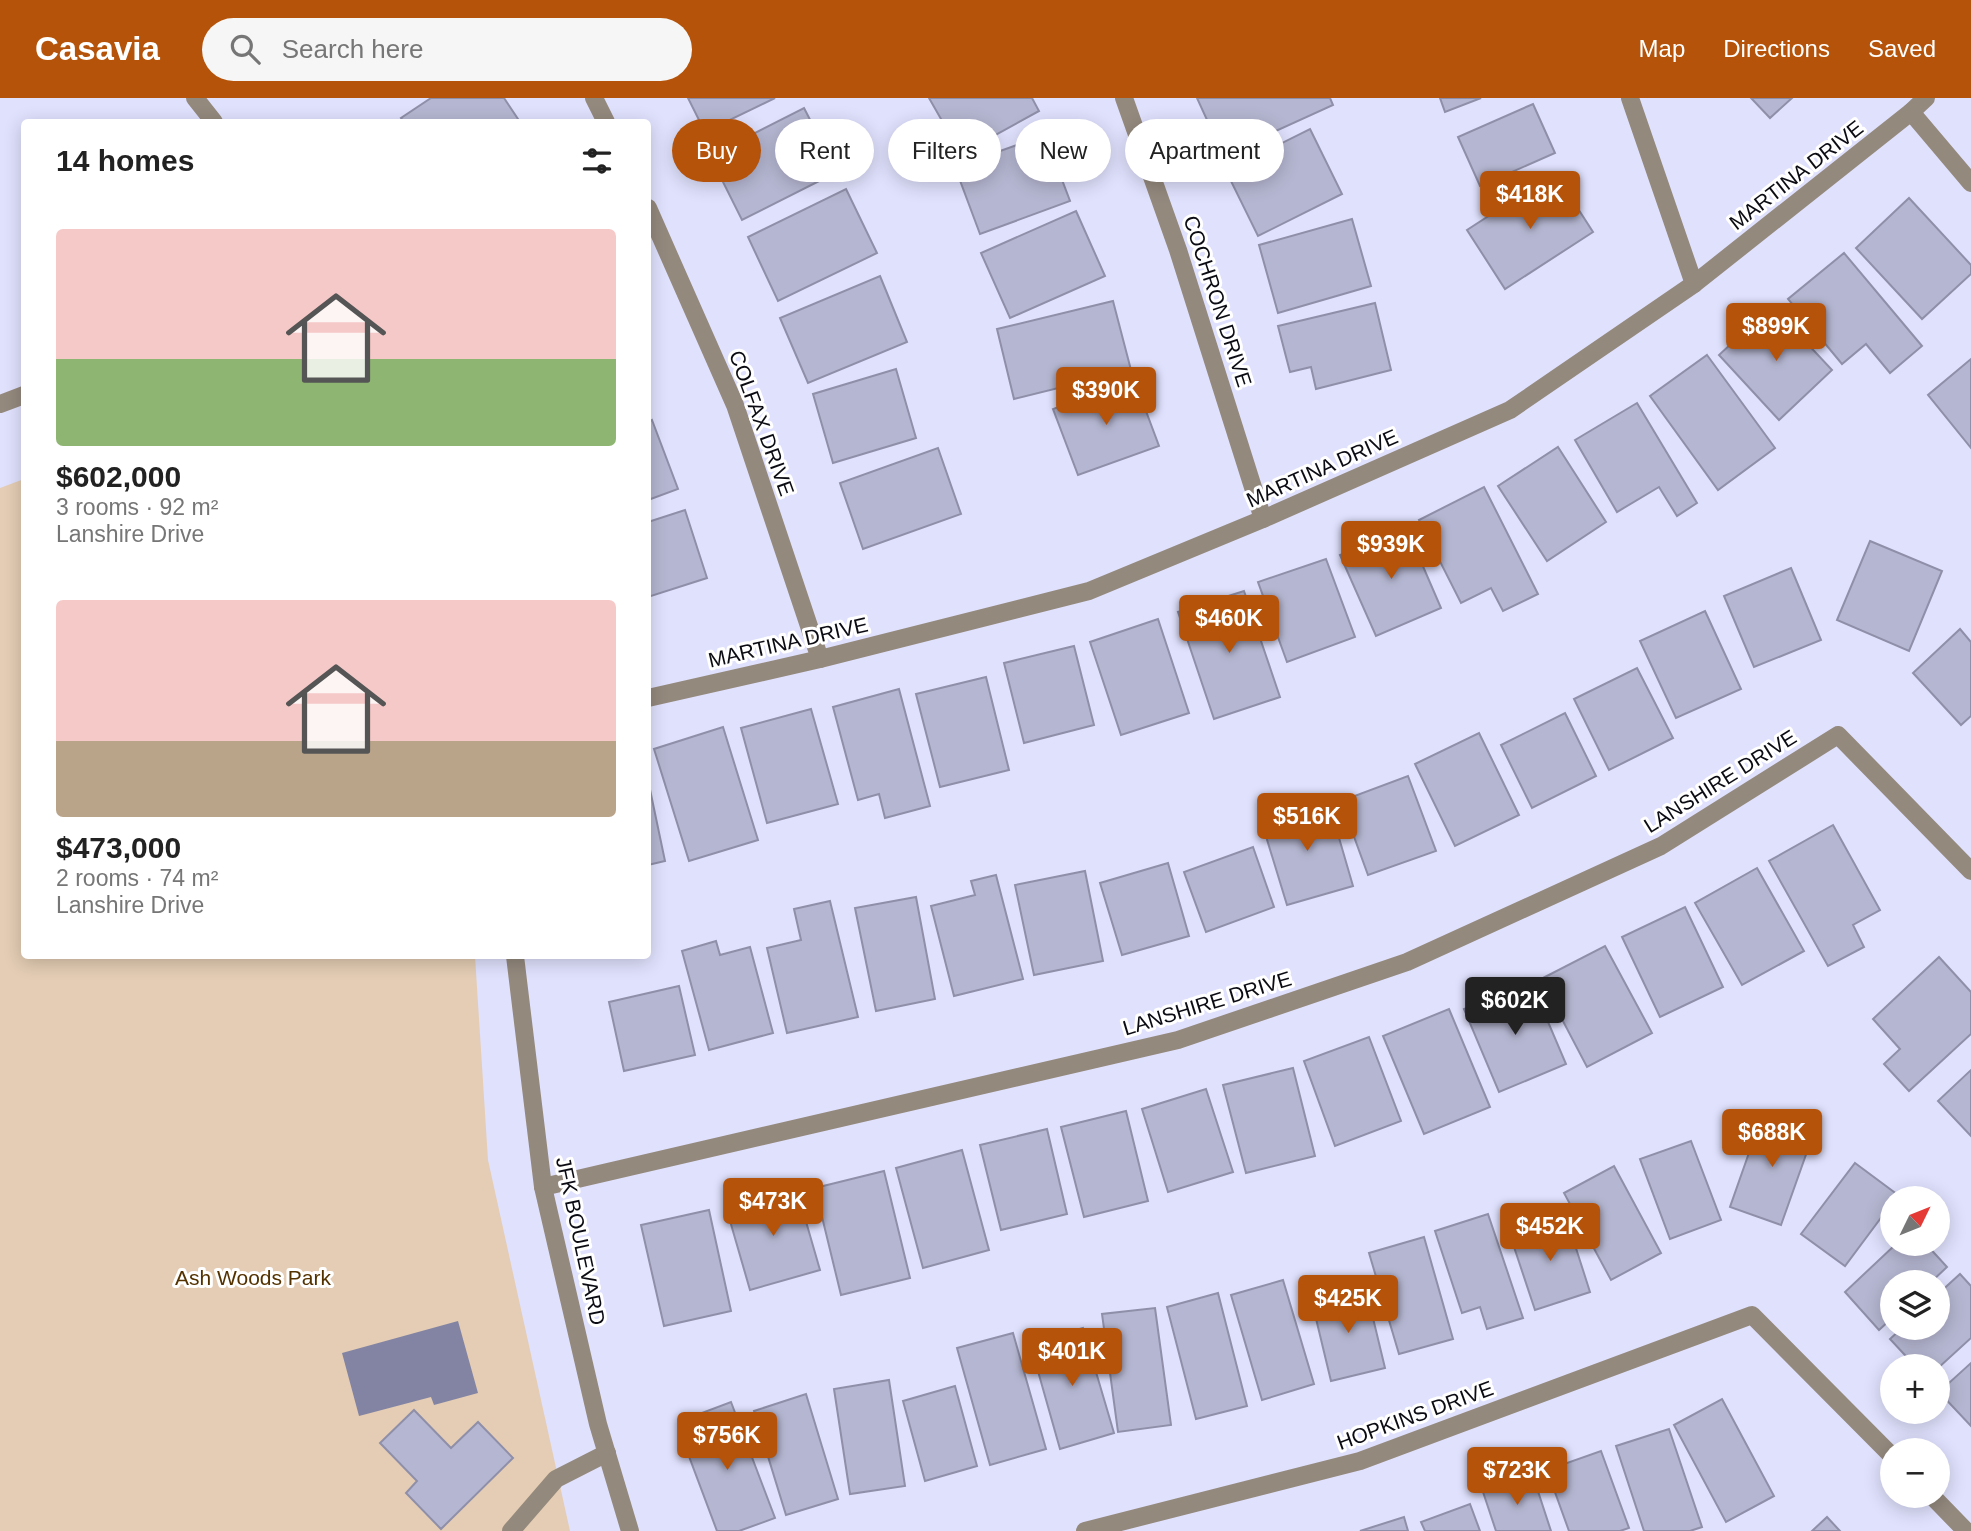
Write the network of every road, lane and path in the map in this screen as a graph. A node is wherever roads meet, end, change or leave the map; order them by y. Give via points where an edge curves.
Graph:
1 (195, 98) edge
2 (594, 98) edge
3 (1124, 98) edge
4 (1630, 98) edge
5 (1926, 98) edge
6 (1911, 112) junction
7 (212, 119) edge
8 (604, 119) edge
9 (1971, 183) edge
10 (651, 215) edge
11 (1694, 284) junction
12 (21, 396) edge
13 (0, 404) edge
14 (1263, 519) junction
15 (820, 659) junction
16 (651, 697) edge
17 (1971, 871) edge
18 (515, 959) edge
19 (542, 1187) junction
20 (1880, 1444) edge
21 (607, 1453) junction
22 (1944, 1508) edge
23 (511, 1531) edge
24 (630, 1531) edge
25 (1085, 1531) edge
26 (1966, 1531) edge

1 - 7 street
2 - 8 street
3 - 14 street, COCHRON DRIVE via 1178,250
4 - 11 street
5 - 6 street, MARTINA DRIVE
6 - 9 street
6 - 11 street, MARTINA DRIVE
10 - 15 street, COLFAX DRIVE via 735,405
11 - 14 street, MARTINA DRIVE via 1510,410
12 - 13 street
14 - 15 street, MARTINA DRIVE via 1089,591
15 - 16 street, MARTINA DRIVE
17 - 19 street, LANSHIRE DRIVE via 1838,735 1661,846 1407,962 1178,1040
18 - 19 street, JFK BOULEVARD
19 - 21 street, JFK BOULEVARD
20 - 25 street, HOPKINS DRIVE via 1752,1315 1360,1461
21 - 23 street via 556,1479
21 - 24 street, JFK BOULEVARD
22 - 26 street

